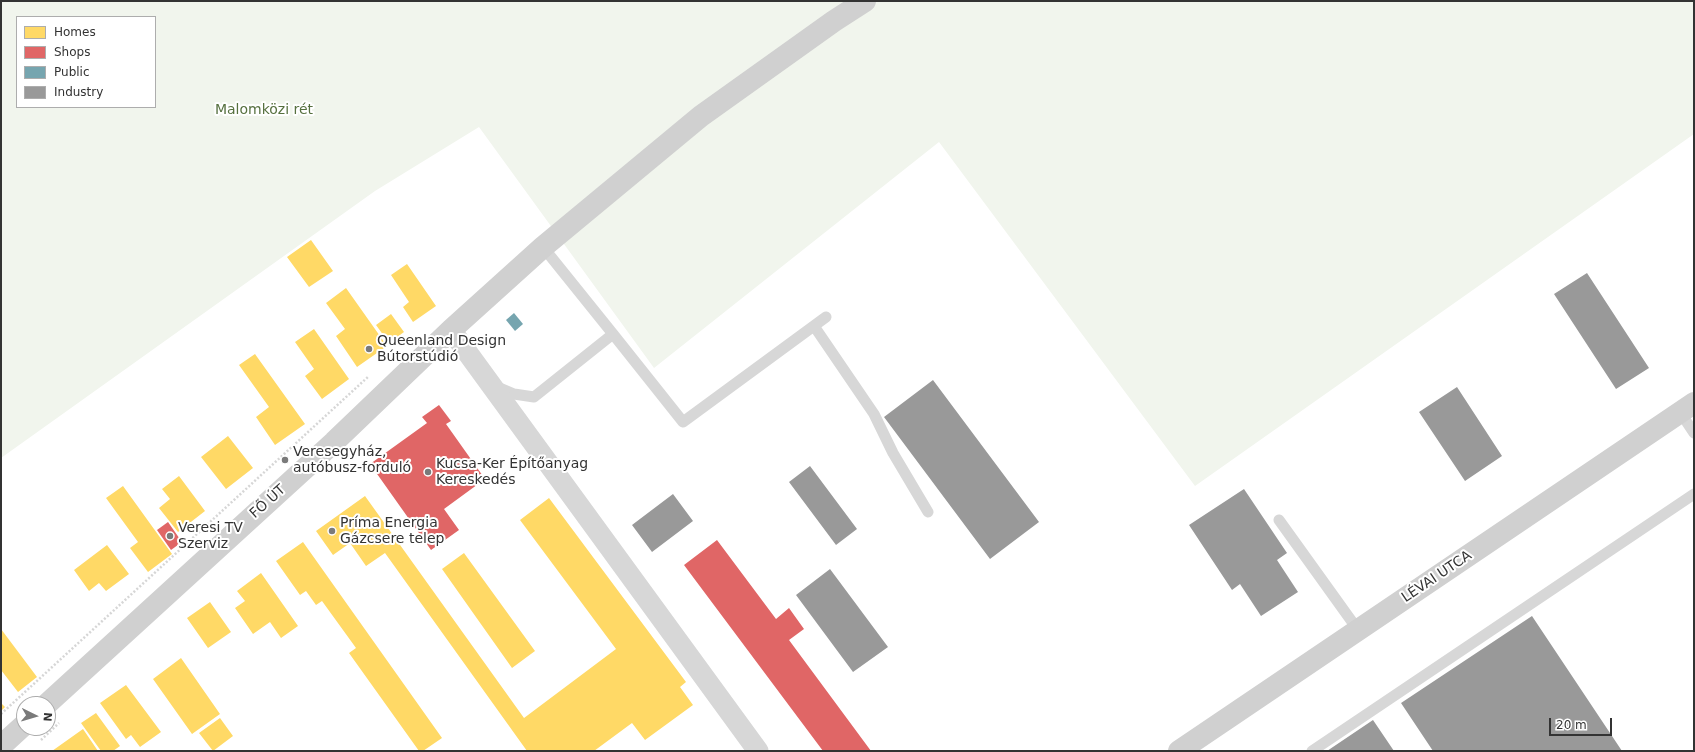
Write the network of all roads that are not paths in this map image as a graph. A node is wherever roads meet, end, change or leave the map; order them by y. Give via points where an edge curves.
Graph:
1 (865, 1) edge
2 (542, 247) junction
3 (826, 317) dead end
4 (814, 326) junction
5 (451, 330) junction
6 (613, 334) junction
7 (490, 383) junction
8 (1687, 408) edge
9 (1694, 433) edge
10 (1694, 494) edge
11 (928, 512) dead end
12 (1279, 520) dead end
13 (1358, 630) junction
14 (56, 696) edge
15 (16, 732) edge
16 (1, 746) edge
17 (758, 751) edge
18 (1179, 751) edge
19 (1312, 751) edge

1 - 2 main road, FŐ ÚT via 701,116
2 - 5 main road, FŐ ÚT
2 - 6 lane
3 - 4 lane
4 - 6 lane via 683,422
4 - 11 lane via 874,414 893,454
5 - 7 street
5 - 14 main road, FŐ ÚT via 334,442
6 - 7 lane via 534,397 514,394
7 - 17 street
8 - 9 lane
8 - 13 main road, LÉVAI UTCA
10 - 19 lane
12 - 13 lane
13 - 18 main road, LÉVAI UTCA
15 - 16 main road

